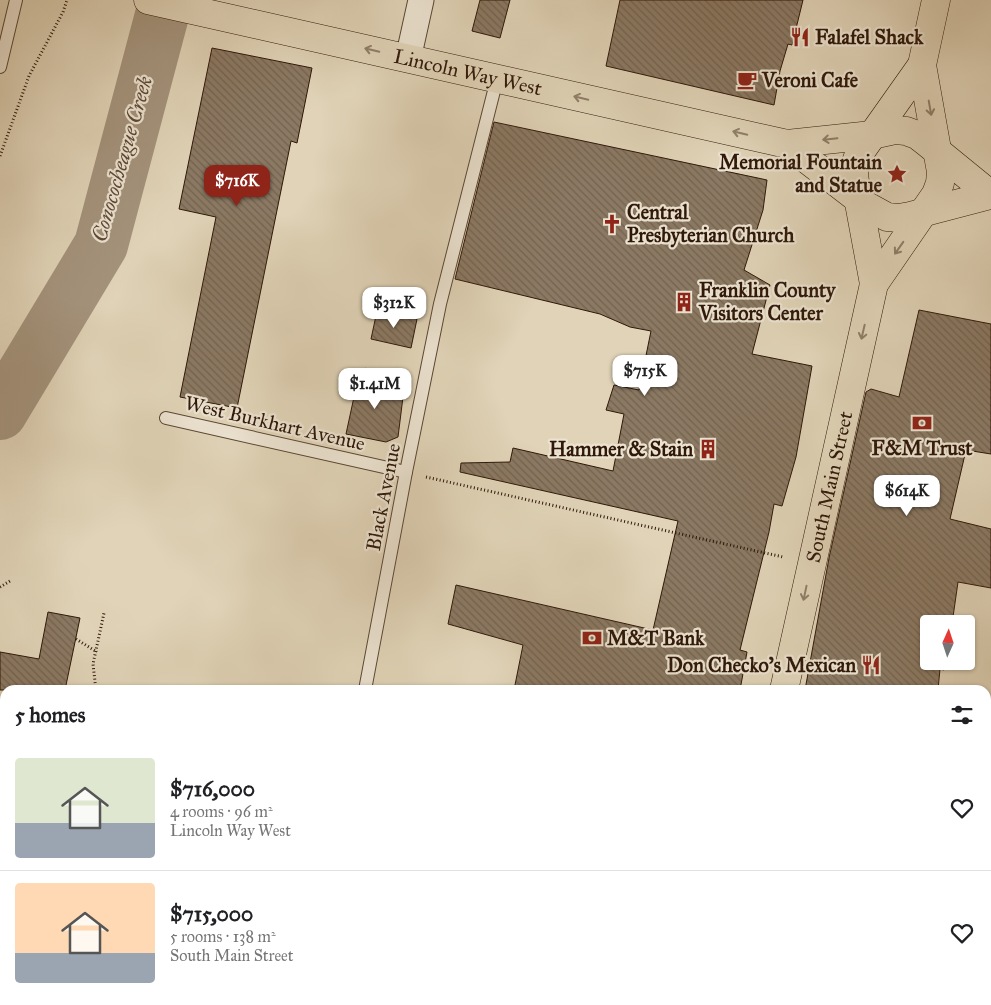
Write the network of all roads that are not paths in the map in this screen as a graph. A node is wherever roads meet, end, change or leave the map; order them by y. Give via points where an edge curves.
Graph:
1 (16, 0) edge
2 (148, 0) edge
3 (421, 0) edge
4 (936, 0) edge
5 (408, 58) junction
6 (922, 64) junction
7 (0, 66) edge
8 (497, 79) junction
9 (872, 135) junction
10 (788, 144) junction
11 (937, 151) junction
12 (990, 195) edge
13 (858, 199) junction
14 (924, 212) junction
15 (874, 284) junction
16 (166, 418) dead end
17 (406, 472) junction
18 (366, 685) edge
19 (785, 685) edge

1 - 7 lane
5 -> 2 main road, Lincoln Way West
3 - 5 street
4 - 6 main road
5 - 8 main road, Lincoln Way West
6 - 9 main road
6 -> 11 main road
10 -> 8 main road, Lincoln Way West
8 - 17 lane, Black Avenue via 440,304
9 -> 10 main road, Lincoln Way West
9 - 11 main road via 906,131 917,135
9 - 13 main road via 855,165
10 - 13 main road, Lincoln Way West
11 - 12 main road
11 - 14 main road via 940,183
12 - 14 main road
13 - 14 main road via 887,217
13 - 15 main road, South Main Street
14 -> 15 main road, South Main Street
15 -> 19 main road, South Main Street
16 - 17 lane, West Burkhart Avenue
17 - 18 lane, Black Avenue

